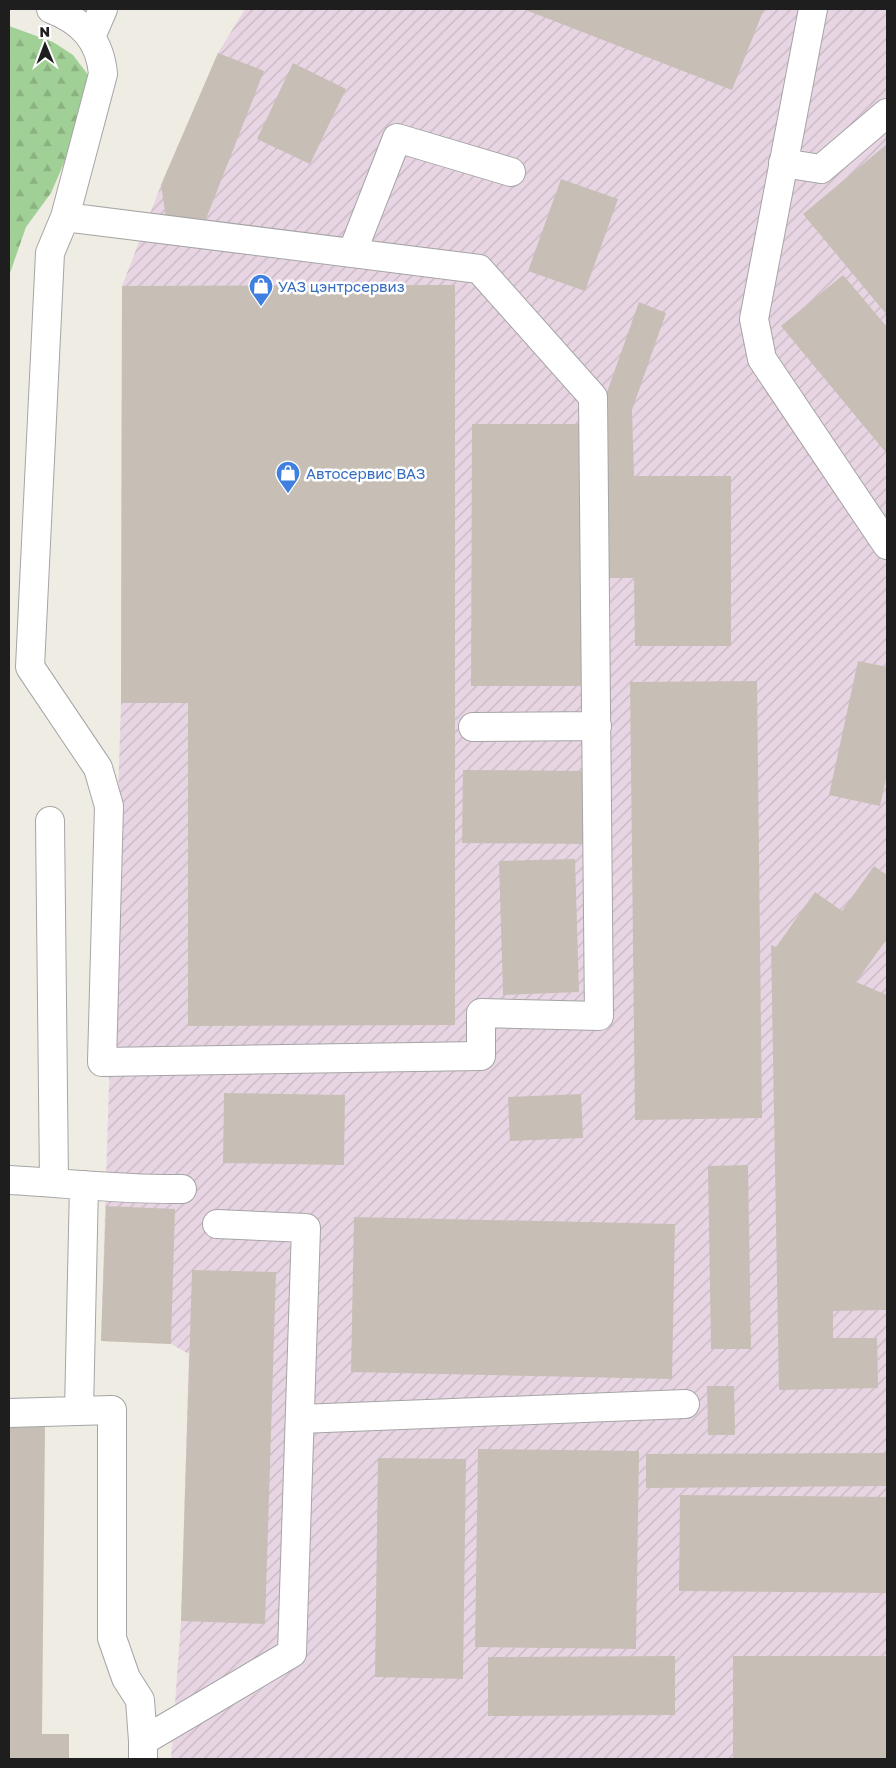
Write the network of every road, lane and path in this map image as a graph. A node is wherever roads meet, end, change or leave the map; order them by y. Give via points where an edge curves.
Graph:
1 (52, 9) edge
2 (103, 9) edge
3 (813, 9) edge
4 (91, 37) junction
5 (887, 113) edge
6 (783, 163) junction
7 (511, 172) dead end
8 (66, 217) junction
9 (352, 253) junction
10 (887, 545) edge
11 (19, 667) edge
12 (597, 726) junction
13 (473, 727) dead end
14 (50, 821) dead end
15 (9, 1180) edge
16 (54, 1182) junction
17 (84, 1185) junction
18 (182, 1189) dead end
19 (217, 1224) dead end
20 (685, 1404) dead end
21 (79, 1411) junction
22 (9, 1413) edge
23 (300, 1419) junction
24 (143, 1750) edge

1 - 4 lane via 70,18
2 - 4 lane
3 - 6 lane
4 - 8 lane via 98,50 103,74
5 - 6 lane via 821,169
6 - 10 lane via 754,319 762,360
7 - 9 lane via 397,138
8 - 9 lane
8 - 11 lane via 50,254
9 - 12 lane via 479,269 594,397
11 - 12 lane via 98,768 110,806 102,1062 481,1056 481,1013 599,1016
12 - 13 lane
14 - 16 lane
15 - 16 lane
16 - 17 lane
17 - 18 lane via 141,1190
17 - 21 lane
19 - 23 lane via 306,1228
20 - 23 lane
21 - 22 lane
21 - 24 lane via 112,1410 112,1638 126,1678 140,1700
23 - 24 lane via 292,1653

